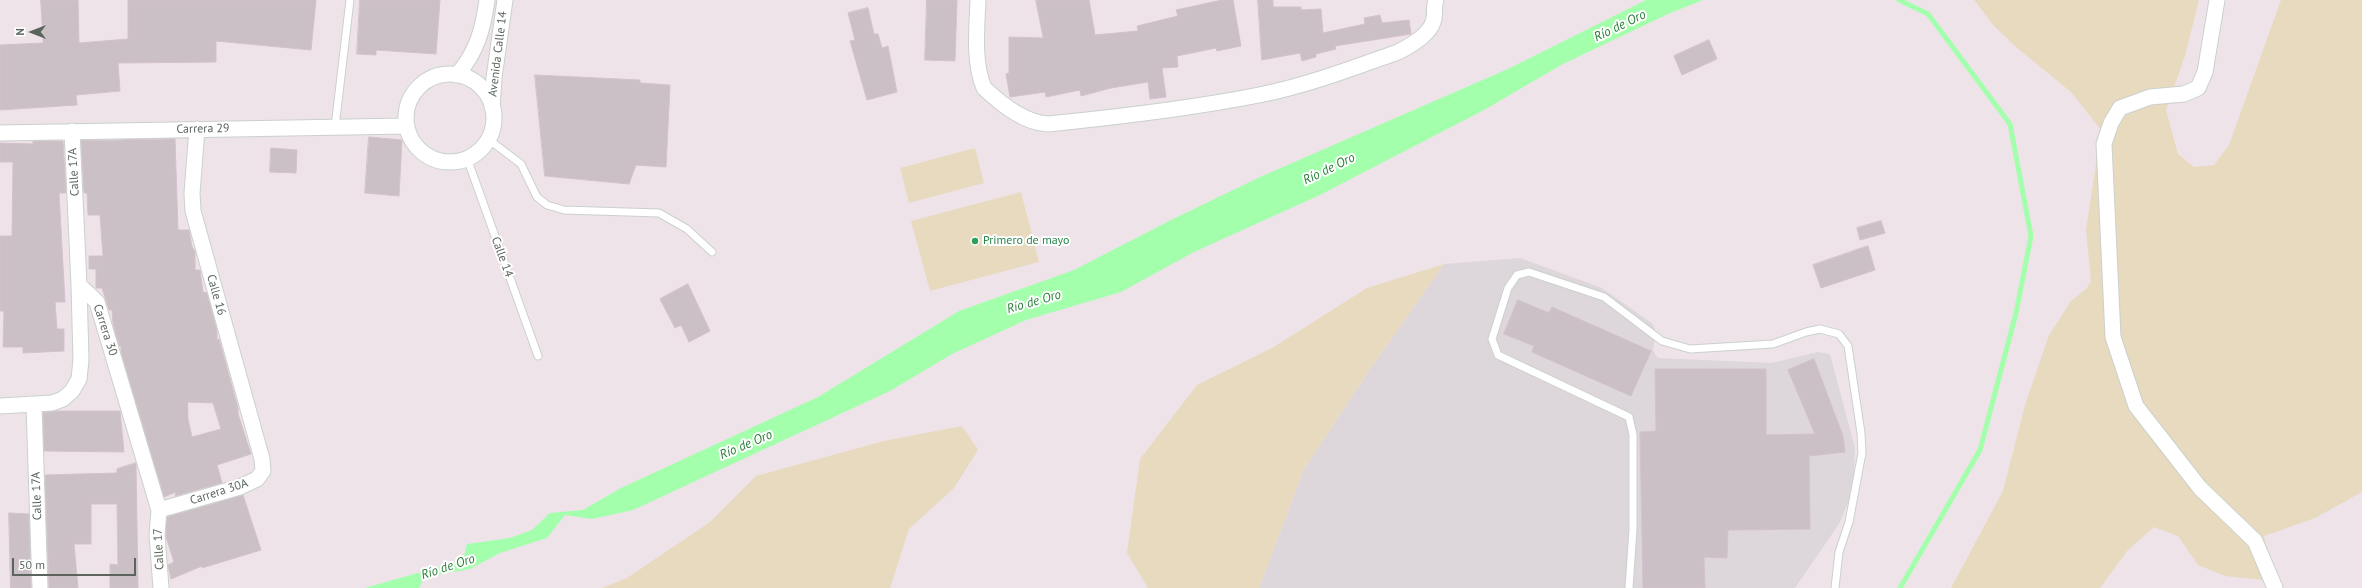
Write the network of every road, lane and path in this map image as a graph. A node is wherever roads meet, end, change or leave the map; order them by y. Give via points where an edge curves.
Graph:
1 (350, 0) edge
2 (487, 0) edge
3 (505, 0) edge
4 (978, 0) edge
5 (1436, 0) edge
6 (2217, 0) edge
7 (457, 75) junction
8 (492, 108) junction
9 (406, 126) junction
10 (335, 127) junction
11 (197, 129) junction
12 (72, 131) junction
13 (0, 132) edge
14 (488, 139) junction
15 (468, 158) junction
16 (712, 252) dead end
17 (79, 285) junction
18 (538, 356) dead end
19 (34, 404) junction
20 (0, 406) edge
21 (262, 459) joint
22 (159, 510) junction
23 (40, 588) edge
24 (161, 588) edge
25 (1629, 588) edge
26 (1835, 588) edge
27 (2275, 588) edge

1 - 10 lane
2 - 7 street, Avenida Calle 14 via 484,25 477,46 469,62
3 - 8 street, Avenida Calle 14
4 - 5 street via 976,40 984,88 1021,116 1037,123 1048,124 1117,117 1260,95 1325,77 1409,46 1429,29 1434,21
6 - 27 street via 2204,72 2198,88 2184,94 2150,97 2120,108 2111,123 2104,144 2113,337 2136,406 2200,488 2255,541
7 - 8 street via 469,78 480,86 488,96
7 - 9 street via 443,74 419,87 410,98
8 - 14 street via 493,124
9 - 10 street, Carrera 29
9 - 15 street via 412,141 422,153 436,160 452,162
10 - 11 street, Carrera 29
11 - 12 street, Carrera 29
11 - 21 street, Calle 16 via 193,211
12 - 13 street, Carrera 29
12 - 17 street, Calle 17A
14 - 15 street via 480,150
14 - 16 lane via 521,164 537,197 547,205 564,210 659,213 687,229
15 - 18 lane, Calle 14
17 - 19 street, Carrera 30 via 79,379 72,391 63,399 52,403
17 - 22 street, Carrera 30 via 98,302
19 - 20 street, Carrera 30
19 - 23 street, Calle 17A
21 - 22 street, Carrera 30A via 263,471 257,479 240,487
22 - 24 street, Calle 17 via 156,535
25 - 26 lane via 1633,529 1633,435 1629,417 1498,355 1492,339 1508,288 1517,275 1529,272 1604,298 1662,341 1690,349 1773,344 1820,329 1839,334 1848,346 1862,453 1849,522 1839,552

